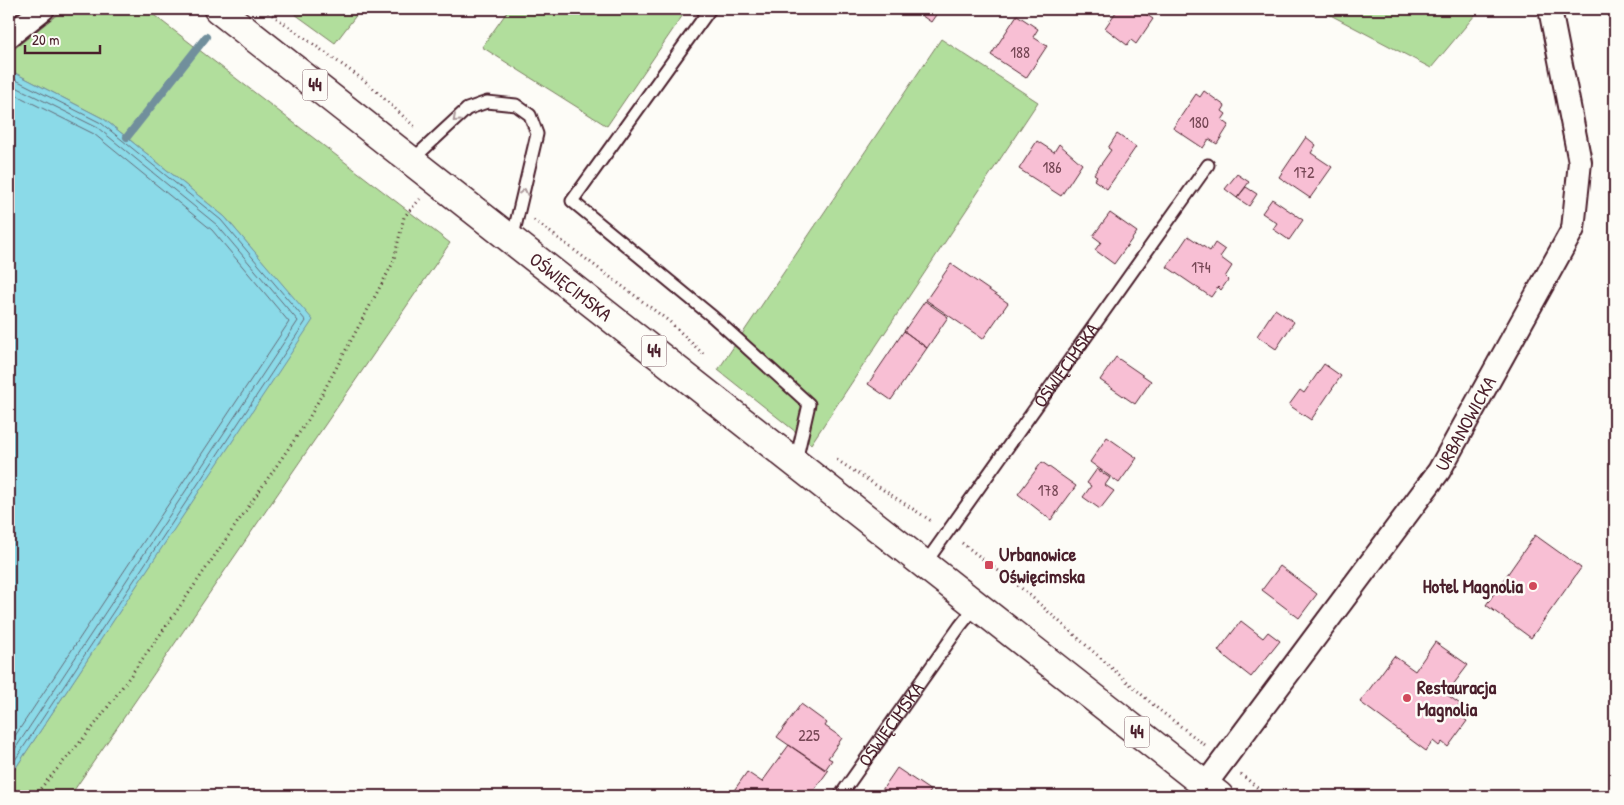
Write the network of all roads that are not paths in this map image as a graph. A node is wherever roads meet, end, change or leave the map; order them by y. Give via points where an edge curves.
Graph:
1 (43, 9) edge
2 (218, 9) edge
3 (710, 9) edge
4 (1550, 9) edge
5 (9, 36) edge
6 (421, 151) junction
7 (1208, 165) dead end
8 (512, 240) junction
9 (796, 463) junction
10 (924, 565) junction
11 (977, 605) junction
12 (1207, 793) edge
13 (840, 796) edge

1 - 5 street
2 - 6 highway, OŚWIĘCIMSKA / 44
3 - 9 lane via 572,201 713,317 809,404
4 - 12 street, URBANOWICKA via 1580,162 1573,229 1438,471 1225,759
6 - 8 highway, OŚWIĘCIMSKA / 44 via 435,179
8 -> 6 lane via 537,134 530,115 516,105 487,102 467,109
7 - 10 lane, OŚWIĘCIMSKA
8 - 9 highway, OŚWIĘCIMSKA / 44
9 - 10 highway, OŚWIĘCIMSKA / 44
10 - 11 highway, OŚWIĘCIMSKA / 44
11 - 12 highway, OŚWIĘCIMSKA / 44
11 - 13 lane, OŚWIĘCIMSKA

